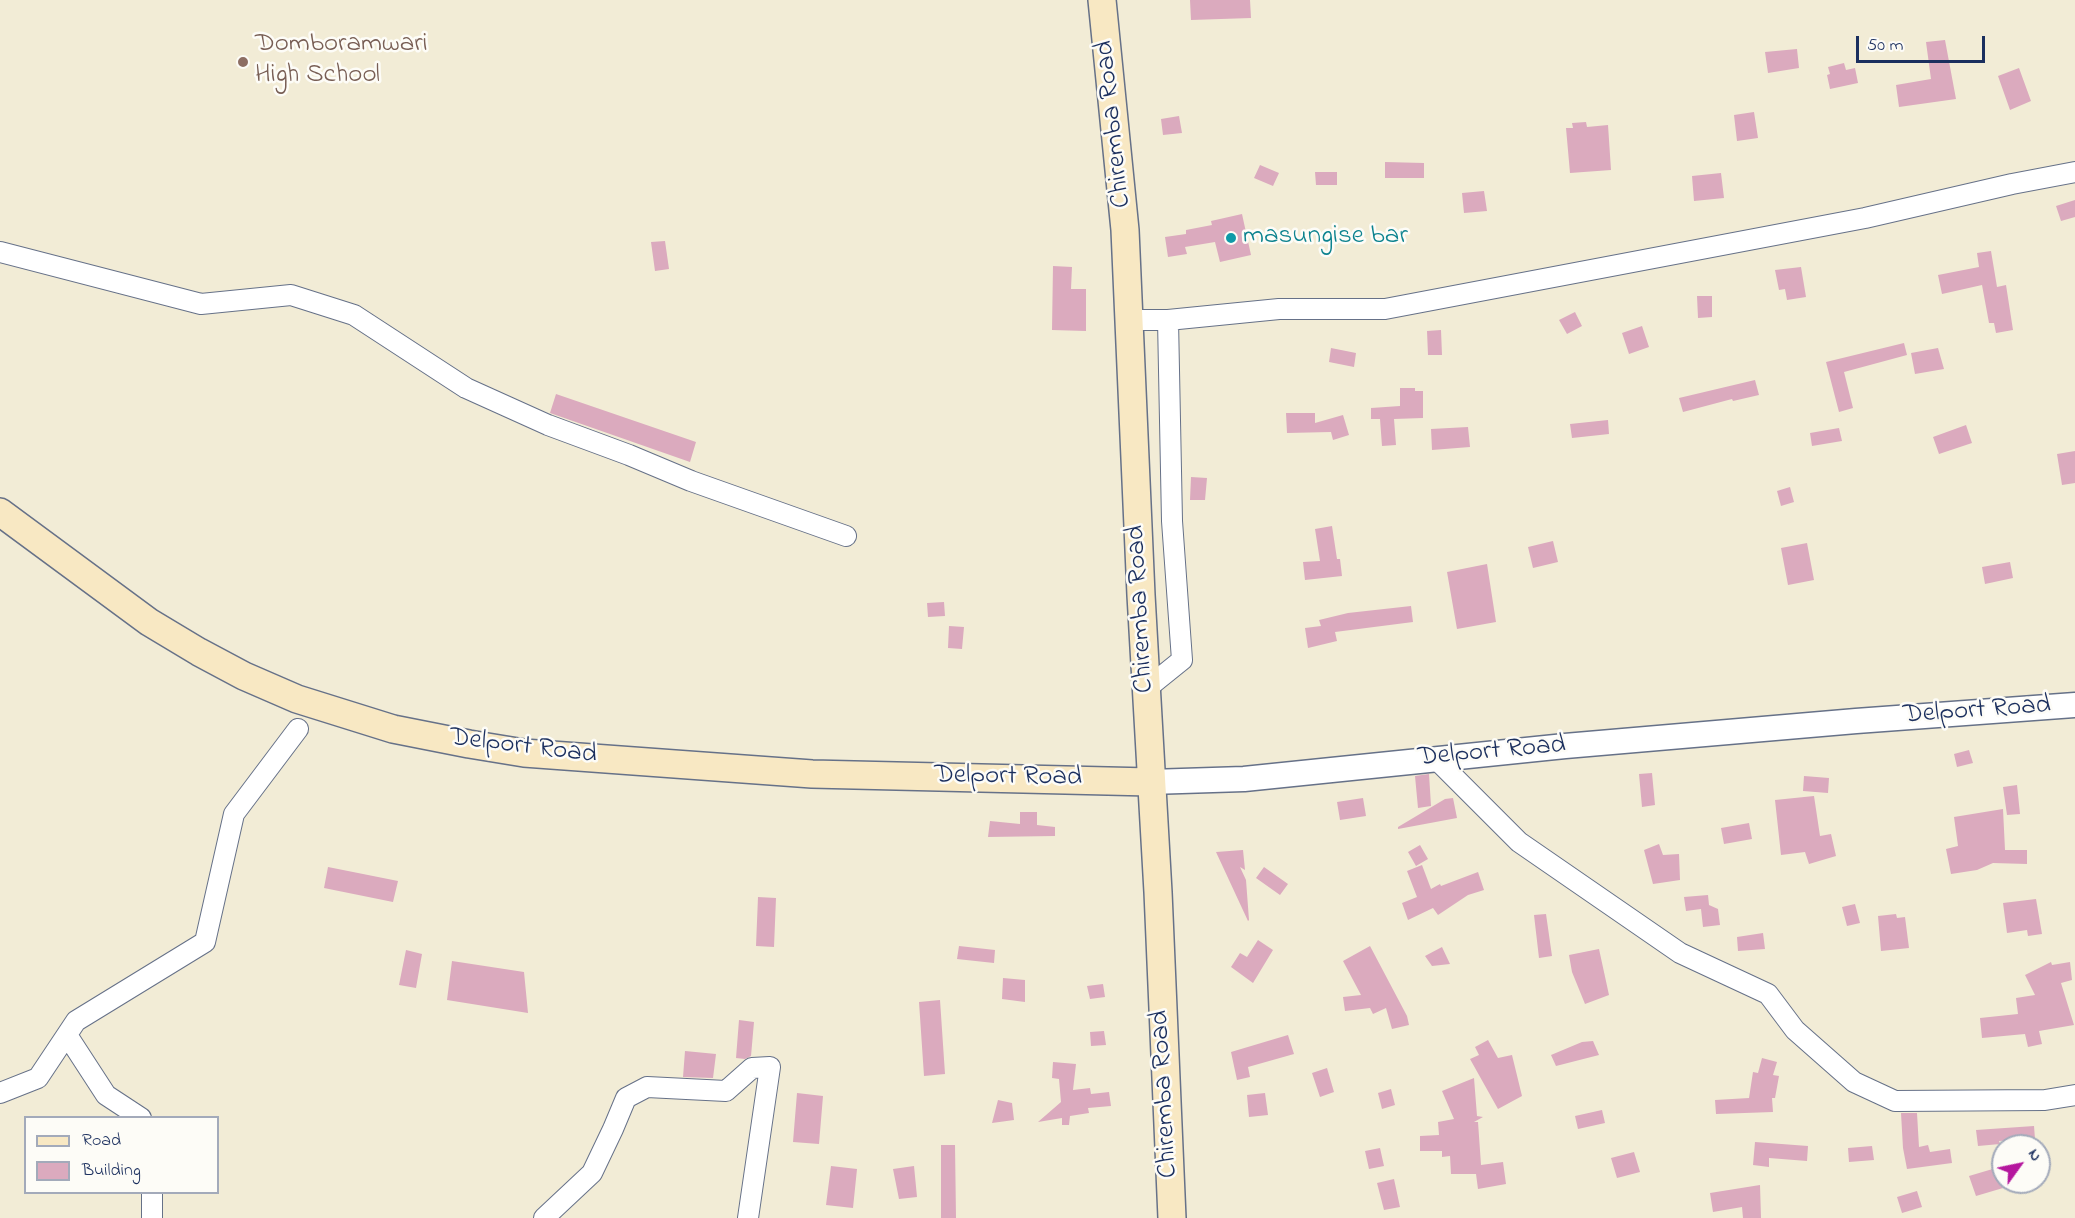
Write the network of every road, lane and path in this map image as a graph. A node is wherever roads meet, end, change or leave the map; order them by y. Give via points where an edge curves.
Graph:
1 (1102, 0) edge
2 (2075, 172) edge
3 (0, 252) edge
4 (1130, 320) junction
5 (1168, 320) junction
6 (0, 512) edge
7 (846, 536) dead end
8 (1146, 689) junction
9 (2075, 705) edge
10 (298, 729) dead end
11 (1435, 758) junction
12 (1150, 782) junction
13 (67, 1035) junction
14 (0, 1093) edge
15 (2075, 1095) edge
16 (138, 1116) edge
17 (152, 1194) edge
18 (152, 1218) edge
19 (544, 1218) edge
20 (748, 1218) edge
21 (1172, 1218) edge

1 - 4 main road, Chiremba Road via 1120,171
2 - 5 street via 1865,218 1385,309 1279,309
3 - 7 street via 201,304 291,295 354,315 466,388 548,425
4 - 5 street
4 - 8 main road, Chiremba Road
5 - 8 street via 1172,521 1182,660
6 - 12 main road, Delport Road via 149,622 199,652 297,699 393,729 524,753 812,774
8 - 12 main road, Chiremba Road
9 - 11 street, Delport Road
10 - 13 street via 234,814 206,942 76,1021
11 - 12 street, Delport Road via 1244,778
11 - 15 street via 1519,842 1680,953 1768,994 1795,1030 1854,1082 1895,1101 2045,1100
12 - 21 main road, Chiremba Road
13 - 14 street via 39,1078
13 - 16 street via 106,1095
17 - 18 street
19 - 20 street via 592,1173 626,1098 647,1088 726,1090 752,1068 770,1067

